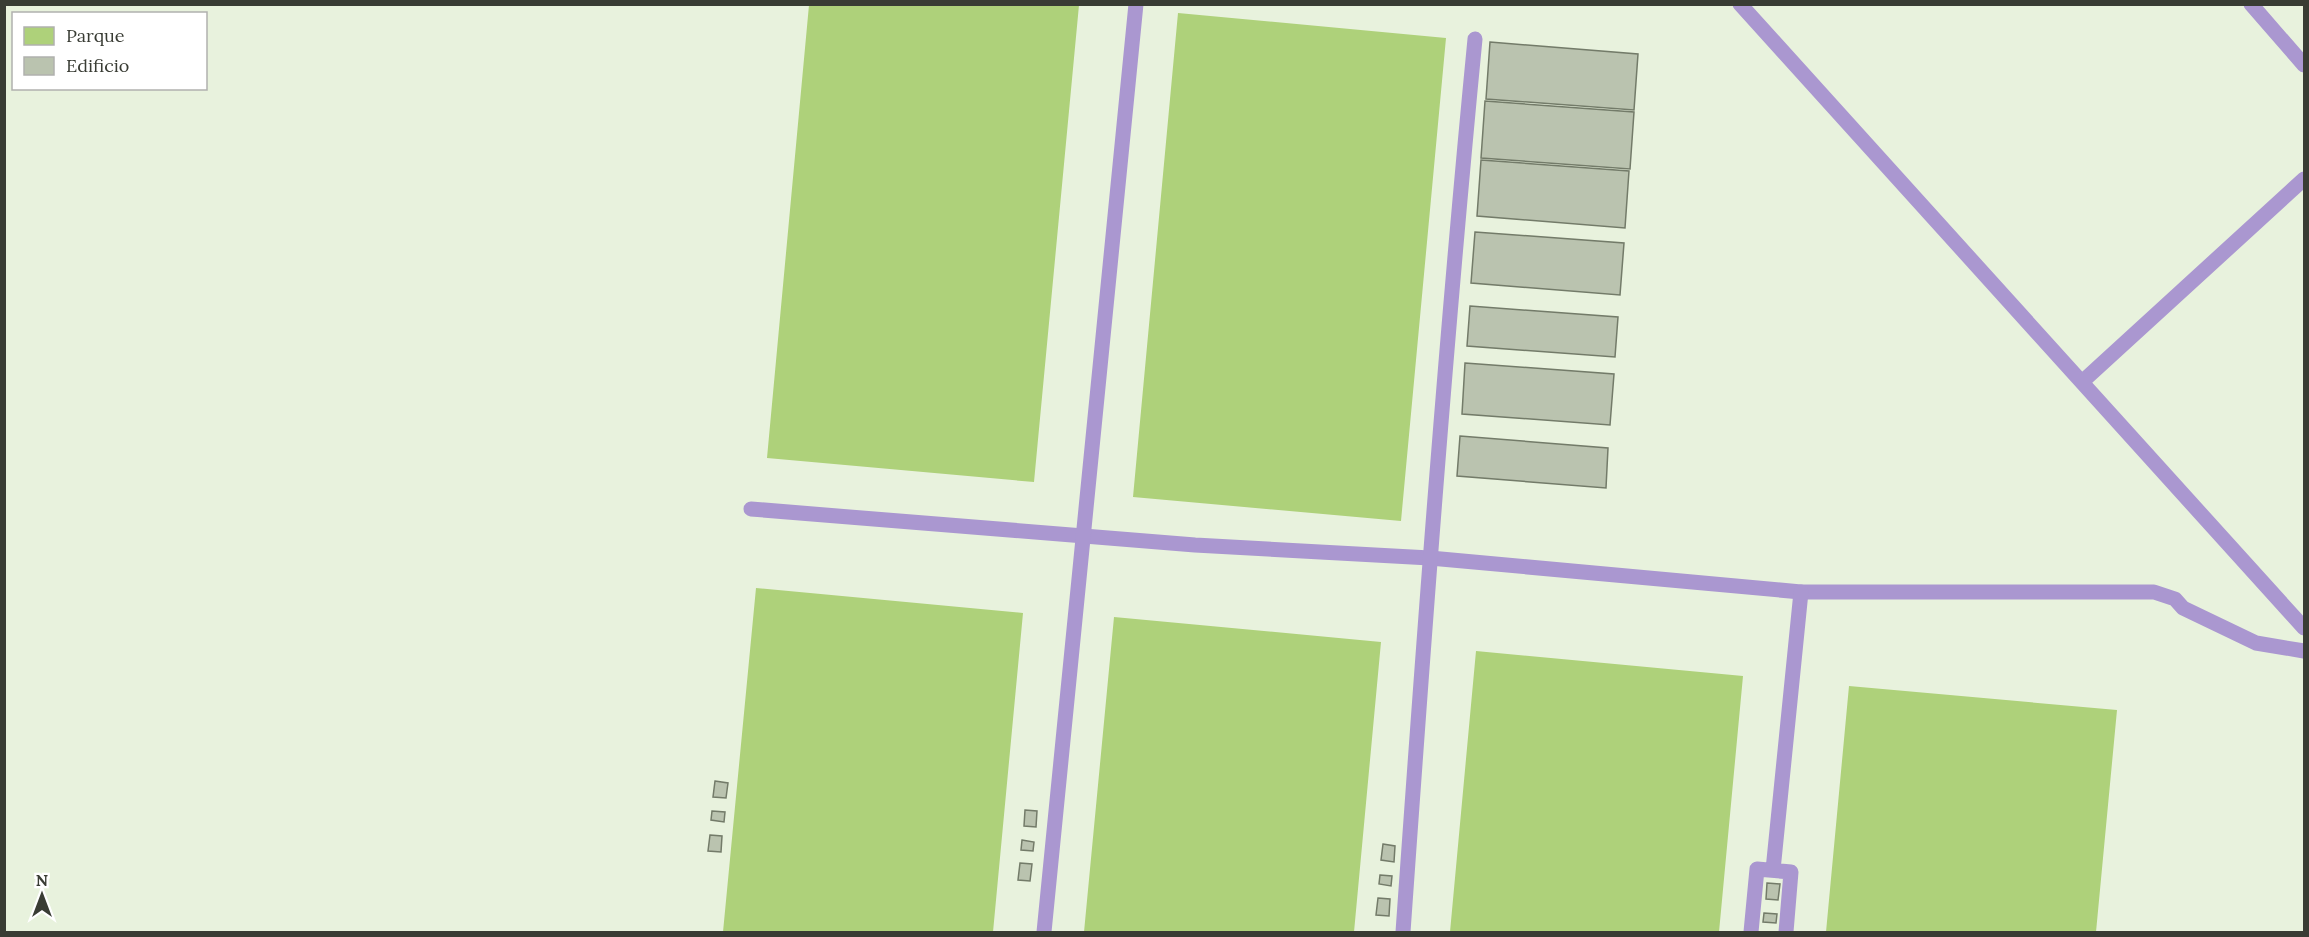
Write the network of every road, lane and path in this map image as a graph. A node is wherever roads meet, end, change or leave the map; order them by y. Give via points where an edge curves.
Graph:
1 (1136, 4) edge
2 (1740, 4) edge
3 (2251, 4) edge
4 (1475, 39) dead end
5 (2304, 65) edge
6 (2304, 179) edge
7 (2082, 382) junction
8 (751, 509) dead end
9 (1083, 536) junction
10 (1430, 558) junction
11 (1801, 592) junction
12 (2304, 628) edge
13 (2304, 651) edge
14 (1773, 870) junction
15 (1044, 933) edge
16 (1403, 933) edge
17 (1751, 933) edge
18 (1786, 933) edge

1 - 9 street
2 - 7 street
3 - 5 street
4 - 10 street
6 - 7 street
7 - 12 street
8 - 9 street
9 - 10 street
9 - 15 street
10 - 11 street
10 - 16 street
11 - 13 street via 2154,592 2175,599 2183,608 2256,643
11 - 14 street
14 - 17 street via 1757,869
14 - 18 street via 1791,872

